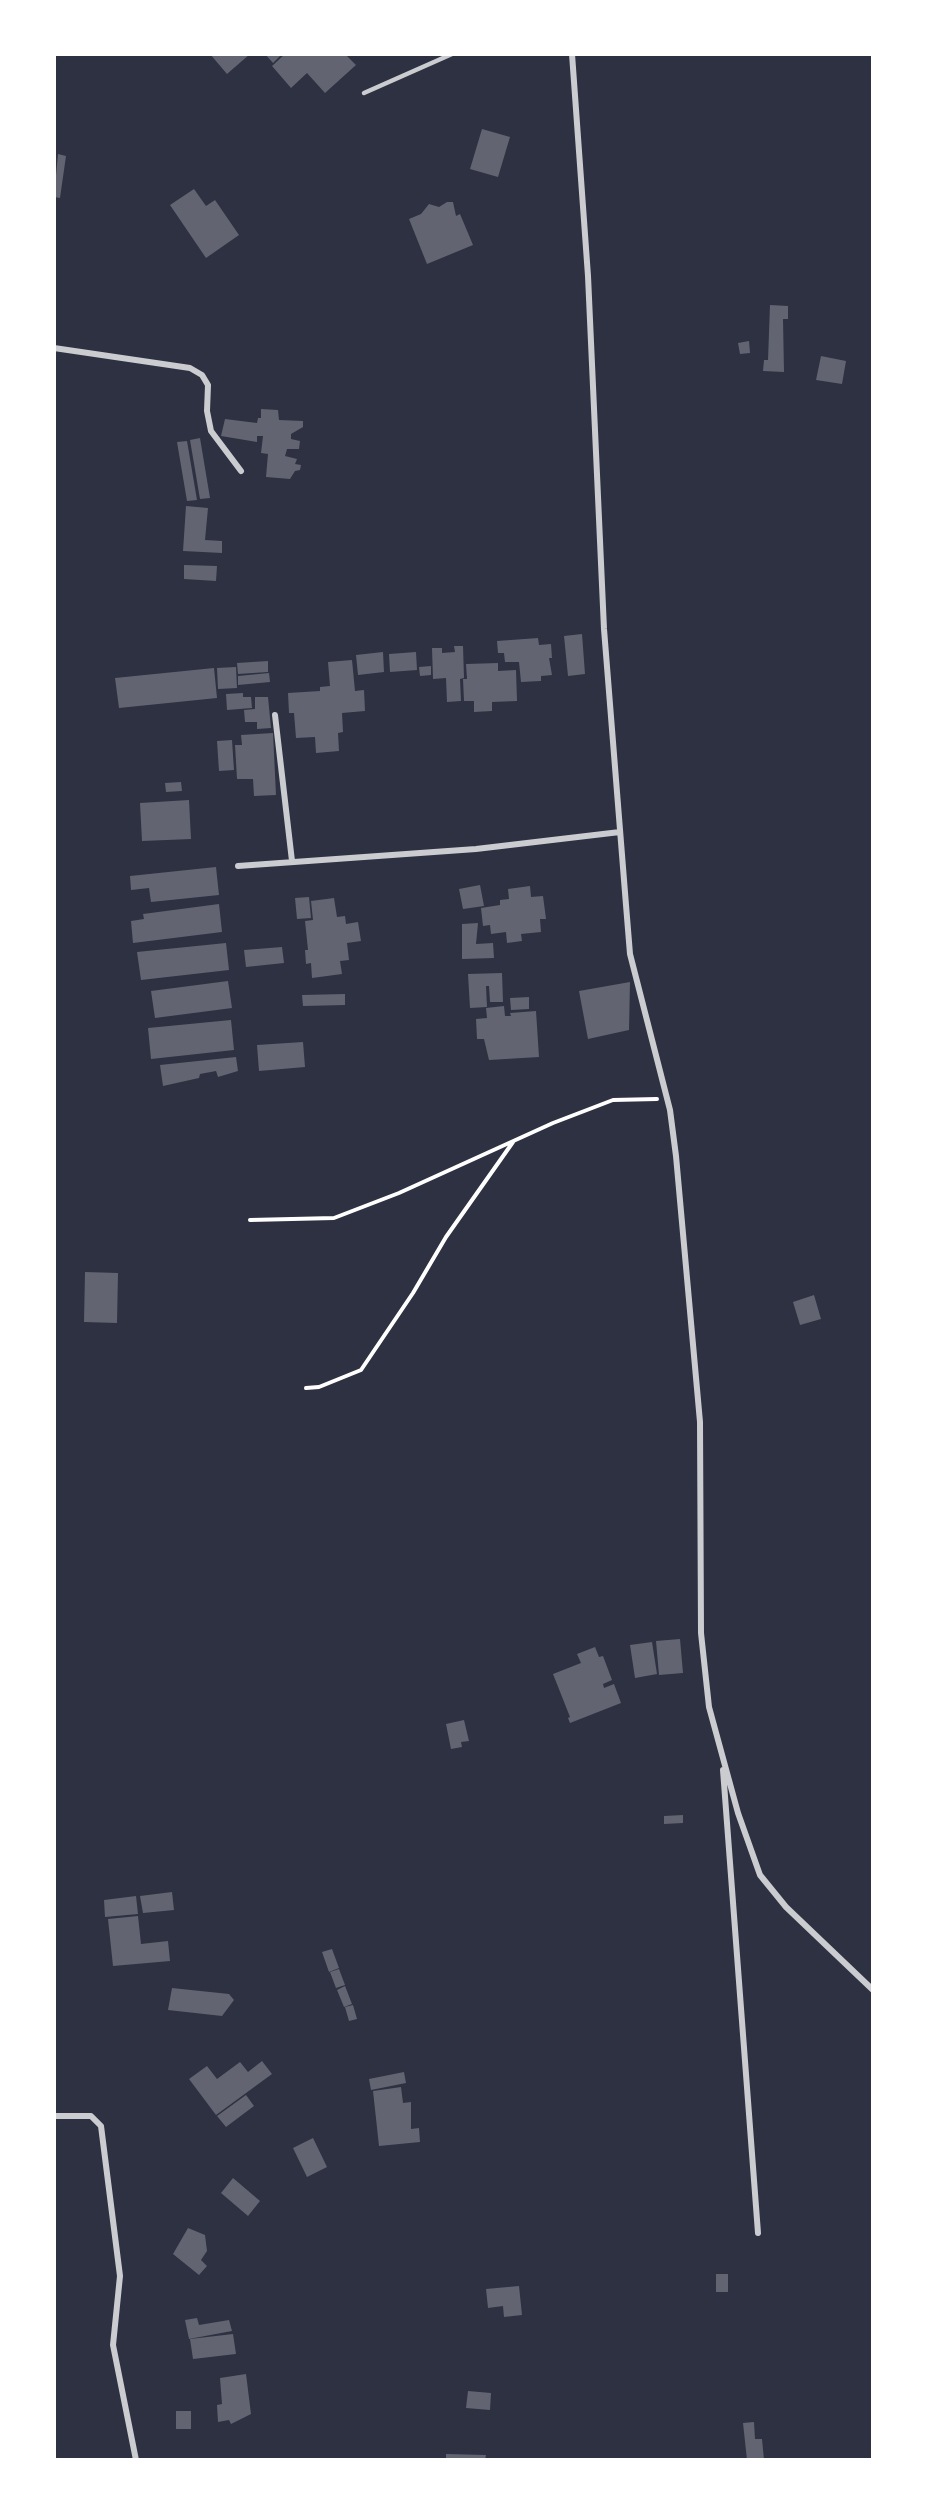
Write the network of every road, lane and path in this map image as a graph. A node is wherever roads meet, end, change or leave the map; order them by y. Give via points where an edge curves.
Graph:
1 (452, 54) edge
2 (572, 54) edge
3 (364, 93) dead end
4 (54, 348) edge
5 (241, 471) dead end
6 (275, 715) dead end
7 (620, 832) junction
8 (292, 861) junction
9 (238, 866) dead end
10 (667, 1099) junction
11 (514, 1142) junction
12 (250, 1220) dead end
13 (306, 1388) dead end
14 (722, 1753) junction
15 (873, 1990) edge
16 (54, 2115) edge
17 (758, 2233) dead end
18 (136, 2460) edge

1 - 3 lane
2 - 7 street via 588,276 604,629
4 - 5 street via 190,368 202,375 208,385 207,411 212,431
6 - 8 street
7 - 8 street via 476,849
7 - 10 street via 630,954
8 - 9 street
10 - 11 path via 613,1100
10 - 14 street via 676,1156 700,1422 701,1633 709,1707
11 - 12 path via 334,1218
11 - 13 path via 446,1237 361,1370 319,1388
14 - 15 street via 760,1875 786,1907
14 - 17 street
16 - 18 street via 91,2116 101,2126 120,2276 113,2345

